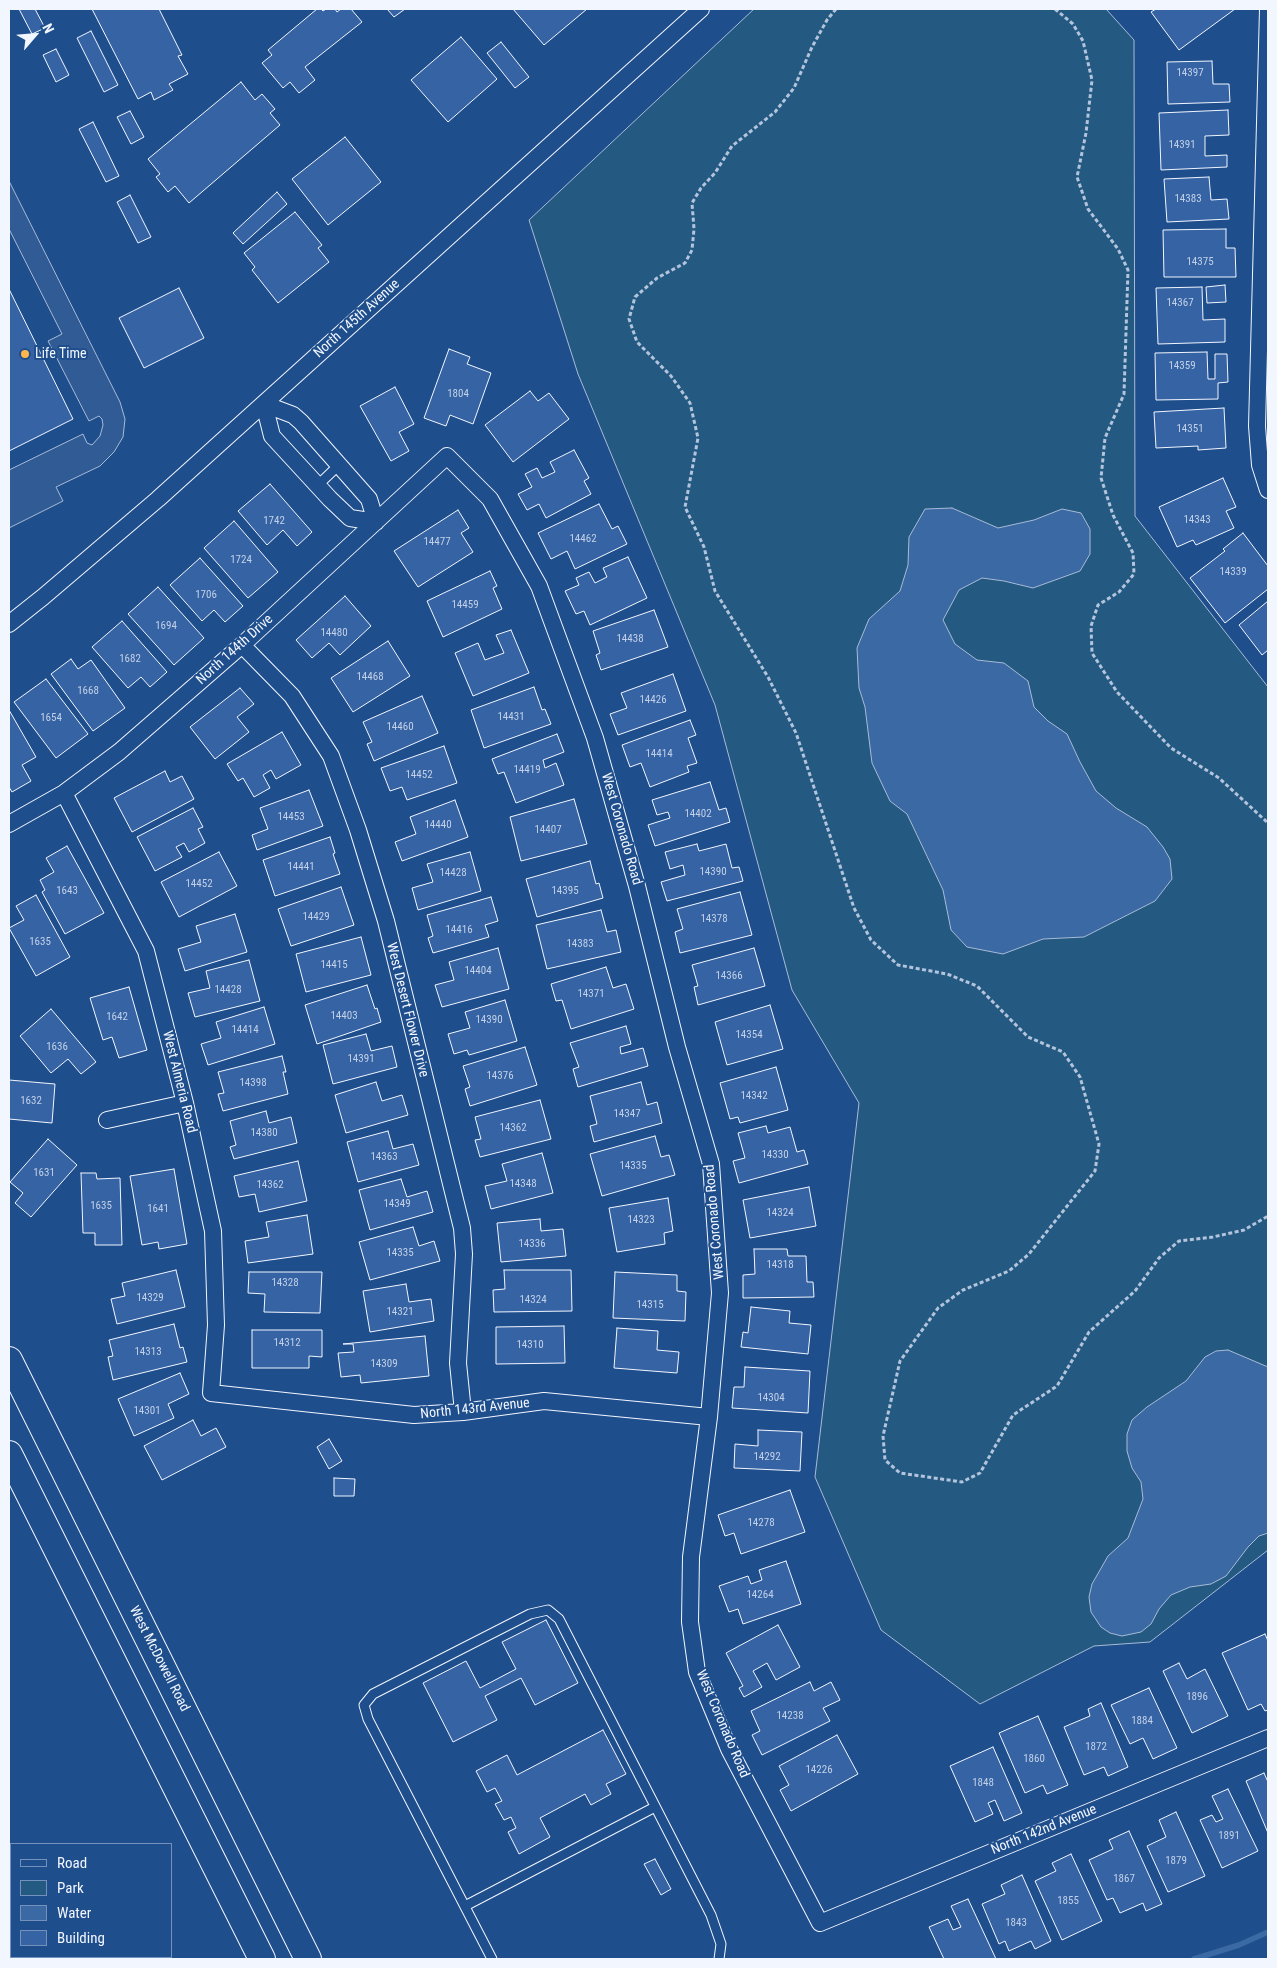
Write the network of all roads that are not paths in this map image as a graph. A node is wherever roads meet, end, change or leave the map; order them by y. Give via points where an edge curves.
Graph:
1 (701, 9) edge
2 (1268, 9) edge
3 (264, 404) junction
4 (446, 456) joint
5 (340, 464) junction
6 (318, 485) junction
7 (1268, 490) edge
8 (376, 522) junction
9 (9, 624) edge
10 (242, 645) junction
11 (64, 793) junction
12 (9, 824) edge
13 (185, 1103) junction
14 (107, 1120) dead end
15 (9, 1360) edge
16 (211, 1393) joint
17 (463, 1412) junction
18 (709, 1417) junction
19 (9, 1454) edge
20 (1268, 1738) edge
21 (655, 1807) junction
22 (252, 1845) junction
23 (214, 1864) junction
24 (464, 1906) junction
25 (820, 1923) joint
26 (262, 1959) edge
27 (308, 1959) edge
28 (492, 1959) edge
29 (719, 1959) edge

1 - 3 street, North 145th Avenue
2 - 7 street via 1257,426 1260,465
3 - 5 street via 293,415
3 - 6 street via 272,436
3 - 9 street, North 145th Avenue via 92,556
4 - 8 street, North 144th Drive
4 - 18 street, West Coronado Road via 490,499 539,586 595,738 637,886 677,1047 712,1164 720,1293
5 - 6 lane
5 - 8 street via 369,499
6 - 8 street via 350,518
8 - 10 street, North 144th Drive
10 - 11 street, North 144th Drive via 119,752
10 - 17 street, West Desert Flower Drive via 292,696 331,756 386,921 462,1228 464,1254 458,1364
11 - 12 street, North 144th Drive
11 - 13 street, West Almeria Road via 146,951
13 - 14 street
13 - 16 street, West Almeria Road via 212,1231 216,1325
15 - 22 main road, West McDowell Road
16 - 17 street, North 143rd Avenue via 414,1416
17 - 18 street, North 143rd Avenue via 544,1401
18 - 25 street, West Coronado Road via 691,1557 690,1622 697,1672 729,1749
19 - 23 main road
20 - 25 street, North 142nd Avenue
21 - 24 lane
21 - 24 lane via 559,1619 548,1610 530,1614 373,1694 364,1705 368,1719
21 - 29 lane via 711,1915 721,1944
22 - 23 main road
22 - 27 main road, West McDowell Road
23 - 26 main road
24 - 28 lane

